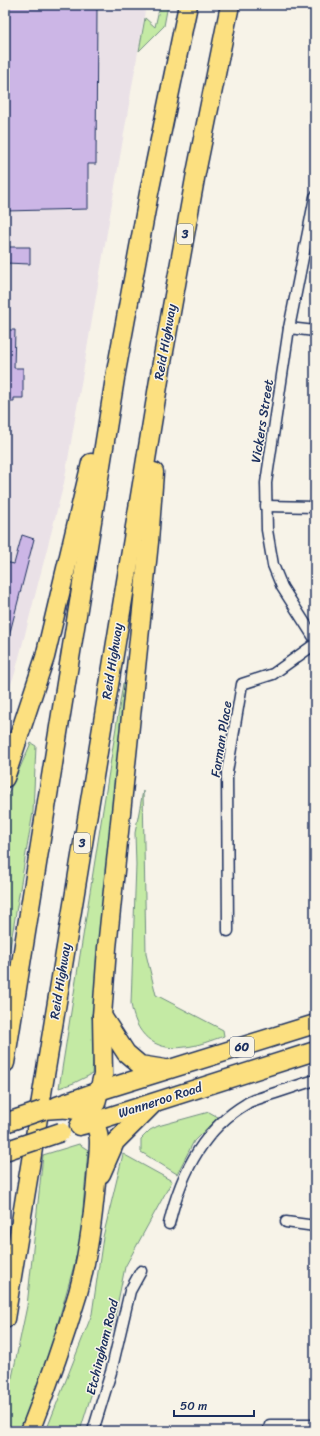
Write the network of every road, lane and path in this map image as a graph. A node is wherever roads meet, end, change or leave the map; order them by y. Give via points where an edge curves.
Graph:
1 (188, 5) edge
2 (230, 5) edge
3 (315, 197) edge
4 (289, 328) junction
5 (315, 331) edge
6 (160, 368) junction
7 (116, 372) junction
8 (266, 506) junction
9 (315, 507) edge
10 (315, 639) edge
11 (315, 644) edge
12 (5, 778) edge
13 (228, 931) dead end
14 (102, 1016) junction
15 (315, 1024) edge
16 (315, 1051) edge
17 (5, 1063) edge
18 (168, 1069) junction
19 (315, 1080) edge
20 (99, 1090) junction
21 (157, 1101) junction
22 (63, 1106) junction
23 (86, 1121) junction
24 (5, 1123) edge
25 (5, 1151) edge
26 (96, 1188) junction
27 (286, 1222) dead end
28 (169, 1224) dead end
29 (315, 1226) edge
30 (141, 1272) dead end
31 (5, 1320) edge
32 (315, 1425) edge
33 (30, 1431) edge
34 (93, 1431) edge
35 (268, 1431) edge

1 - 7 highway via 149,193
2 - 6 highway, Reid Highway / 3
3 - 4 street, Vickers Street
4 - 5 street
4 - 8 street, Vickers Street via 266,483
6 - 14 highway via 149,542
6 - 31 highway, Reid Highway / 3
7 - 12 highway via 84,486 45,657
7 - 17 highway
8 - 9 street
8 - 10 street, Vickers Street via 273,564 282,587
11 - 13 street, Farman Place via 273,674 242,684 227,772
14 - 18 highway via 126,1053 140,1065
14 - 20 highway via 102,1075
15 - 18 highway, Wanneroo Road / 60
16 - 21 highway, Wanneroo Road / 60
18 - 20 highway, Wanneroo Road / 60
19 - 28 street via 246,1103 218,1125 201,1143 182,1181
20 - 22 highway, Wanneroo Road / 60
20 - 23 highway via 96,1103
21 - 23 highway, Wanneroo Road / 60
21 - 26 highway via 115,1142
22 - 23 highway via 81,1111
22 - 24 highway, Wanneroo Road / 60, bridge
23 - 25 highway, Wanneroo Road / 60, bridge
23 - 26 highway via 99,1136
26 - 33 highway via 78,1292 53,1371
27 - 29 street
30 - 34 street, Etchingham Road via 130,1291 111,1372
32 - 35 street via 270,1425

